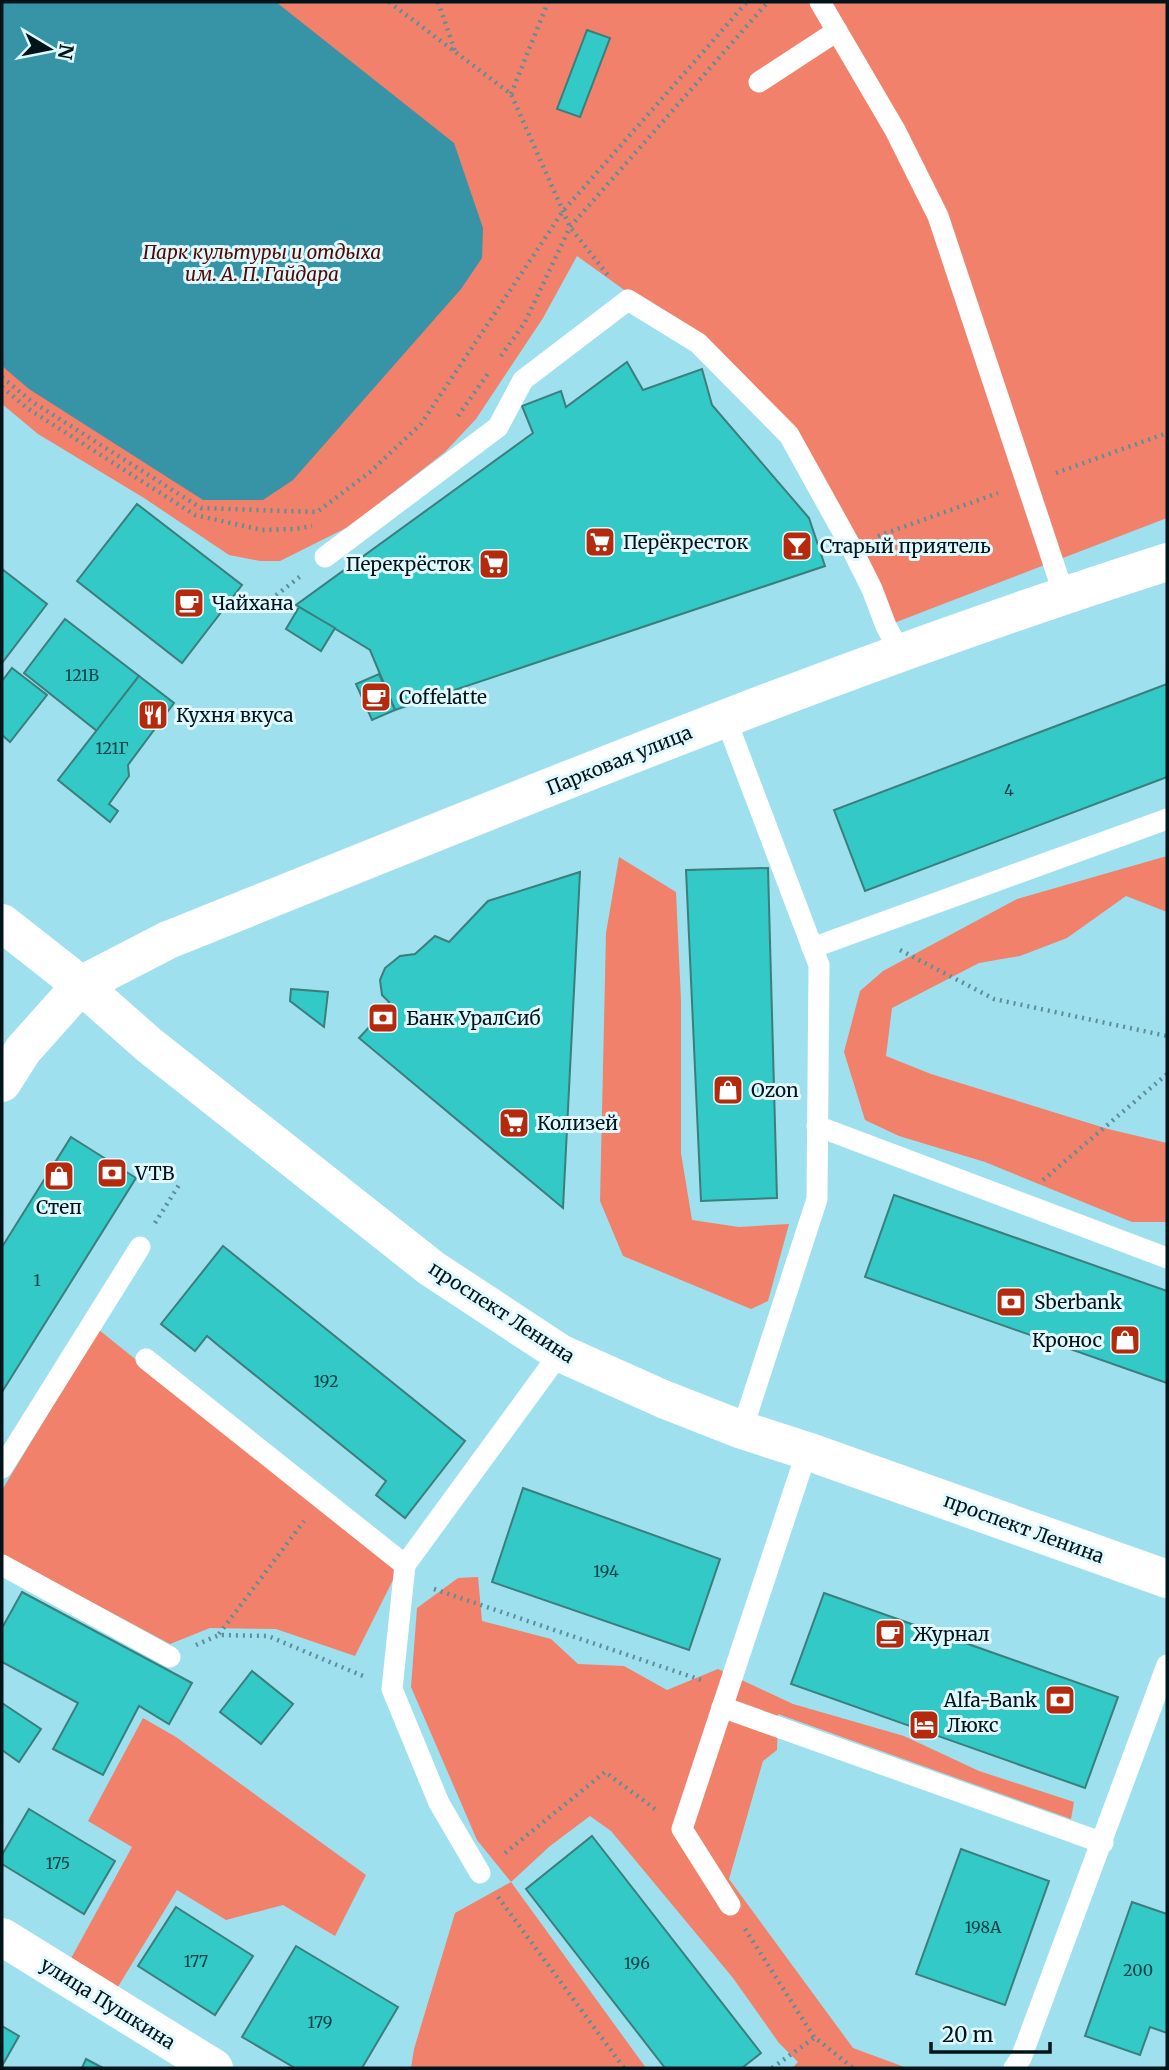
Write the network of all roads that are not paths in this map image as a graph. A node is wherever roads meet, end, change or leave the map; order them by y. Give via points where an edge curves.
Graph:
1 (820, 2) edge
2 (837, 31) junction
3 (759, 82) dead end
4 (325, 557) road end
5 (1167, 562) edge
6 (1064, 595) junction
7 (901, 654) junction
8 (725, 717) junction
9 (1167, 819) edge
10 (2, 923) edge
11 (812, 948) junction
12 (81, 985) junction
13 (2, 1083) edge
14 (817, 1126) junction
15 (140, 1247) road end
16 (1167, 1258) edge
17 (560, 1353) junction
18 (146, 1359) dead end
19 (741, 1430) junction
20 (807, 1451) junction
21 (2, 1468) edge
22 (2, 1565) edge
23 (404, 1572) junction
24 (1167, 1579) edge
25 (170, 1657) road end
26 (1167, 1665) edge
27 (725, 1698) junction
28 (1103, 1843) junction
29 (480, 1873) road end
30 (730, 1905) road end
31 (2, 1937) edge
32 (214, 2068) edge
33 (1014, 2068) edge

1 - 2 lane
2 - 3 lane
2 - 6 lane via 938,216
4 - 7 lane via 498,427 523,380 628,300 698,343 789,435 850,545
5 - 6 street, Парковая улица
6 - 7 street, Парковая улица
7 - 8 street, Парковая улица
8 - 11 lane
8 - 12 street, Парковая улица via 168,940
9 - 11 lane
10 - 12 street, проспект Ленина
11 - 14 lane via 819,965
12 - 13 street via 23,1050
12 - 17 street, проспект Ленина via 149,1045 431,1268
14 - 16 lane
14 - 19 lane via 817,1199
15 - 21 lane
17 - 19 street, проспект Ленина
17 - 23 lane
18 - 23 lane via 321,1498
19 - 20 street, проспект Ленина
20 - 24 street, проспект Ленина
20 - 27 lane
22 - 25 lane
23 - 29 lane via 392,1689 439,1803
26 - 28 lane
27 - 28 lane
27 - 30 lane via 682,1829
28 - 33 lane
31 - 32 street, улица Пушкина

